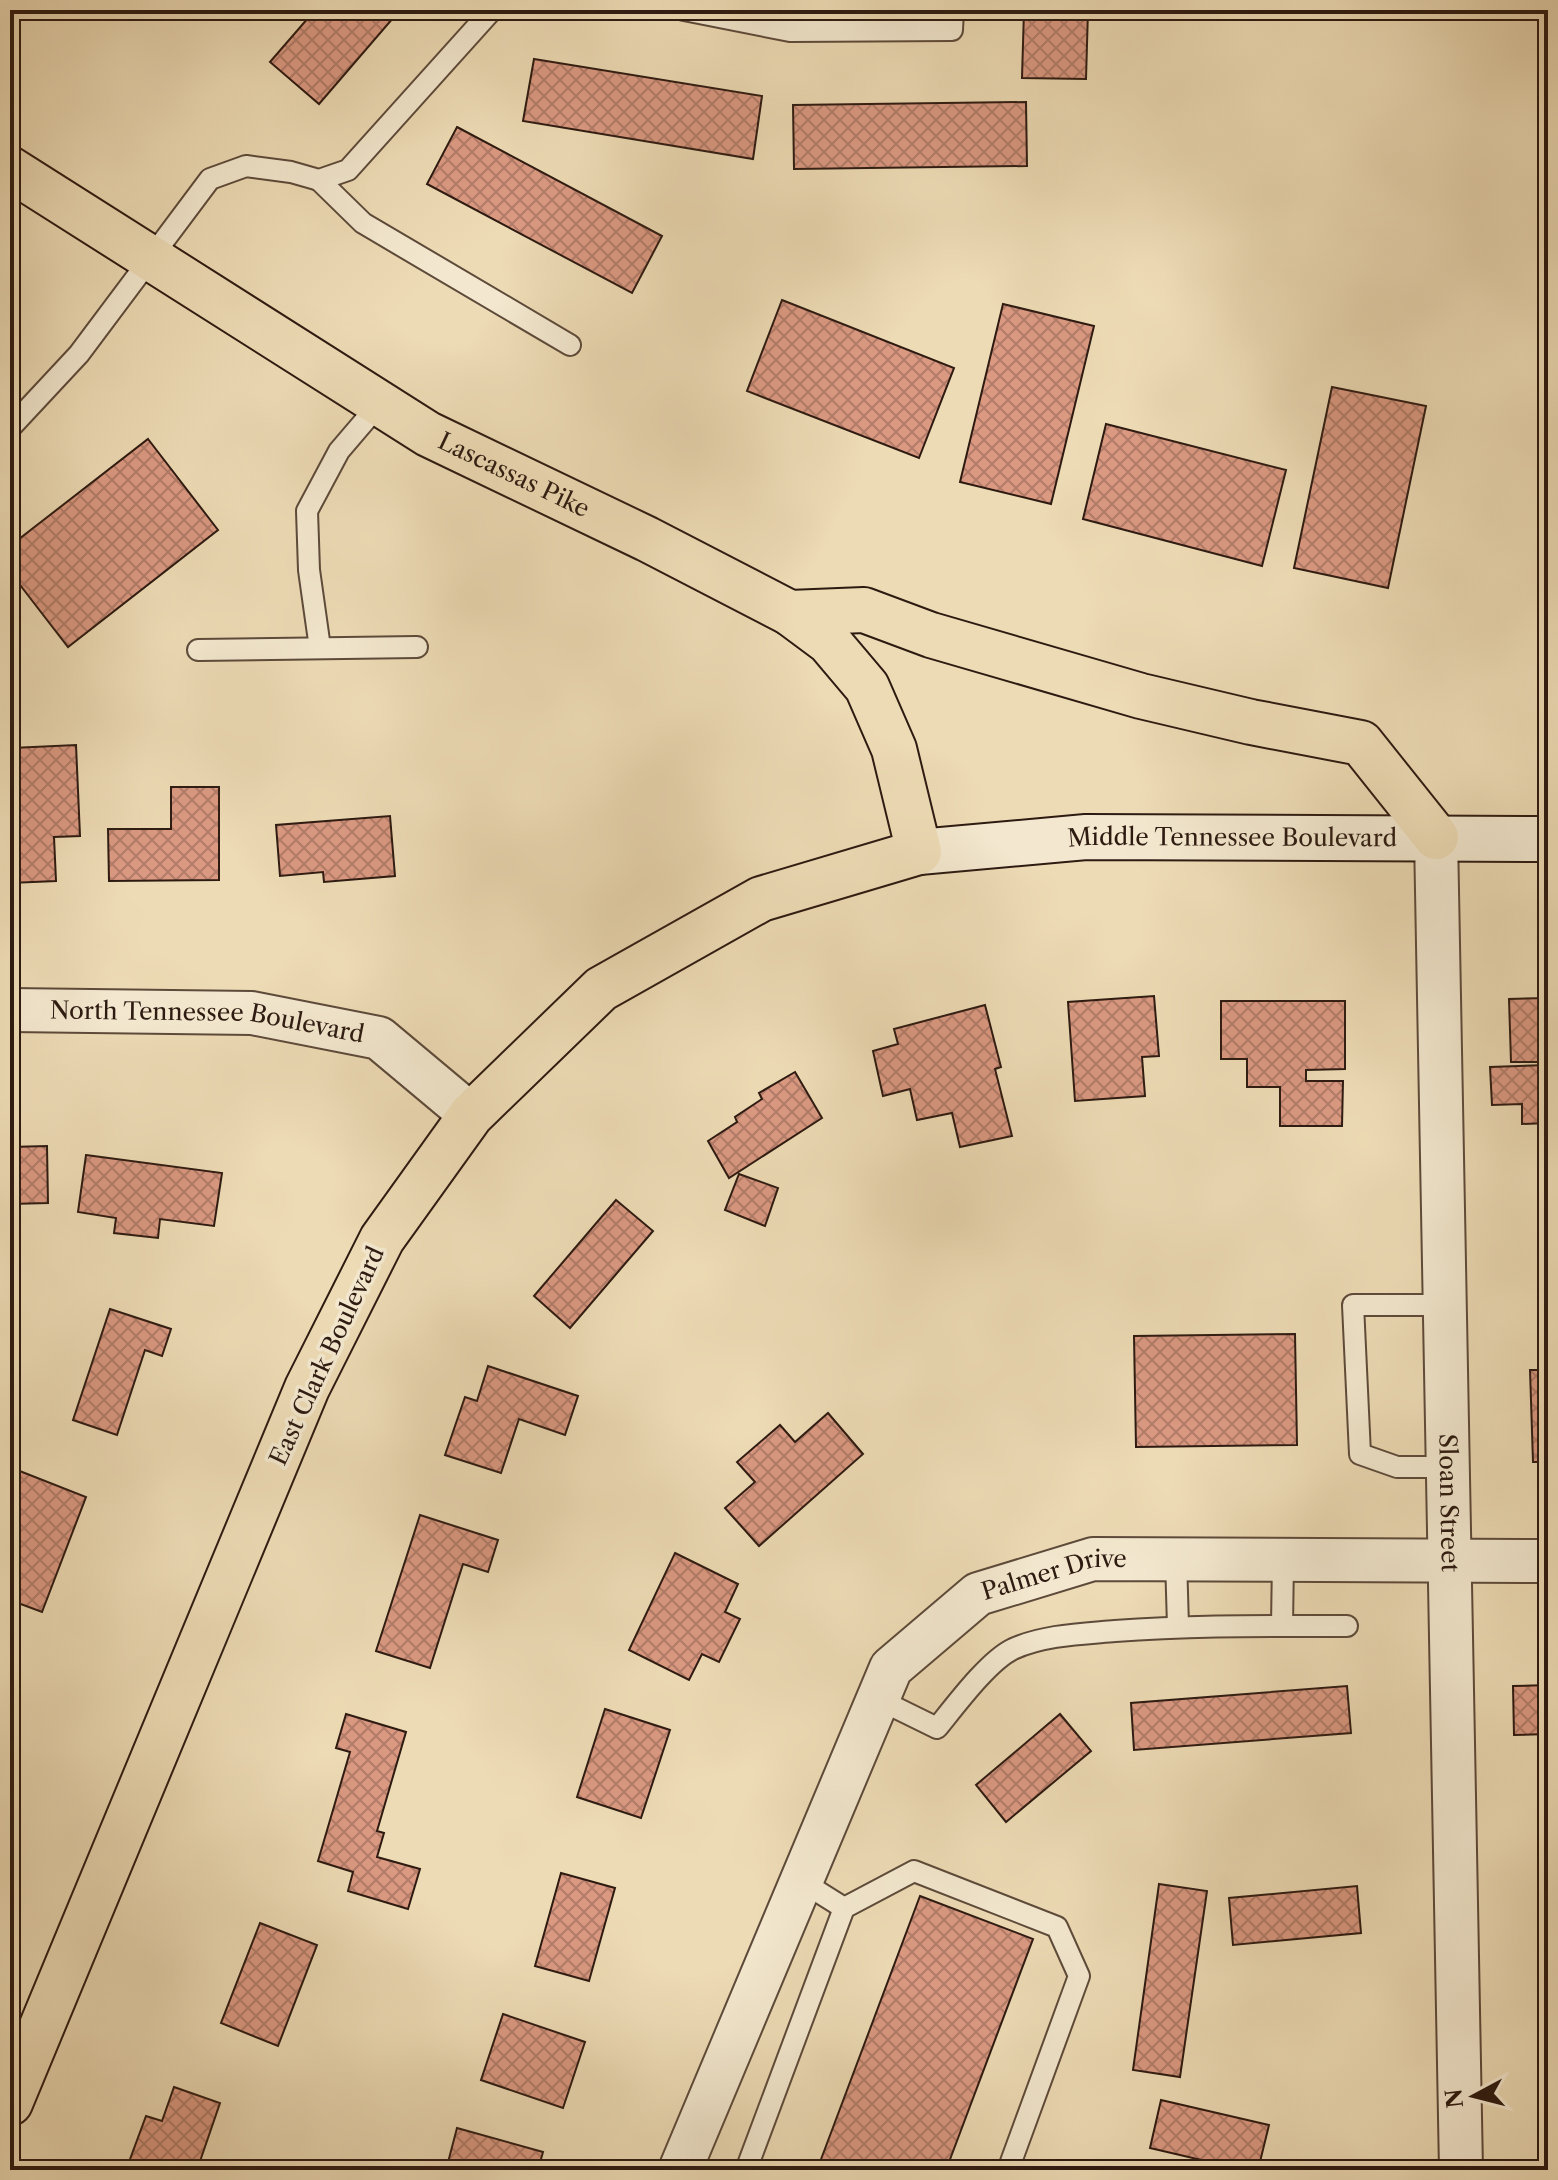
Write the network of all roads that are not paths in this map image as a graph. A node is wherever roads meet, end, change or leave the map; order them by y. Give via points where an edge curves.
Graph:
1 (492, 10) edge
2 (684, 10) edge
3 (953, 10) edge
4 (10, 169) edge
5 (319, 180) junction
6 (152, 259) junction
7 (570, 345) dead end
8 (380, 403) junction
9 (10, 428) edge
10 (790, 613) junction
11 (417, 647) dead end
12 (320, 648) junction
13 (198, 650) dead end
14 (1436, 837) junction
15 (1548, 839) edge
16 (919, 852) junction
17 (10, 1010) edge
18 (471, 1115) junction
19 (1445, 1305) junction
20 (1448, 1467) junction
21 (1176, 1559) junction
22 (1283, 1559) junction
23 (1449, 1560) junction
24 (1548, 1561) edge
25 (1178, 1626) junction
26 (1282, 1626) junction
27 (1347, 1626) dead end
28 (878, 1699) junction
29 (801, 1881) junction
30 (844, 1908) junction
31 (10, 2103) edge
32 (680, 2170) edge
33 (746, 2170) edge
34 (1008, 2170) edge
35 (1461, 2170) edge

1 - 5 lane via 348,170
2 - 3 lane via 790,31 952,30
4 - 6 main road, Lascassas Pike
5 - 6 lane via 246,166 210,179
5 - 7 lane via 363,223
6 - 8 main road, Lascassas Pike
6 - 9 lane via 79,354
8 - 10 main road, Lascassas Pike via 428,434
8 - 12 lane via 339,451 307,511
10 - 14 main road via 864,610 931,635 1141,696 1361,743
10 - 16 main road, Lascassas Pike via 829,642 867,687 894,749
11 - 12 lane
12 - 13 lane
14 - 15 main road, Middle Tennessee Boulevard
14 - 16 main road, Middle Tennessee Boulevard via 1086,837
14 - 19 street, Sloan Street
16 - 18 main road, East Clark Boulevard via 761,899 601,989
17 - 18 street, North Tennessee Boulevard via 252,1013 379,1038
18 - 31 main road, East Clark Boulevard via 382,1239 307,1388
19 - 20 street, Sloan Street
19 - 20 lane via 1353,1305 1360,1454 1397,1467
20 - 23 street, Sloan Street
21 - 22 street, Palmer Drive
21 - 25 lane
21 - 28 street, Palmer Drive via 1093,1559 978,1594 891,1668
22 - 23 street, Palmer Drive
22 - 26 lane
23 - 24 street, Palmer Drive
23 - 35 street, Sloan Street
25 - 26 lane
25 - 28 lane via 1077,1634 1010,1650 937,1728
26 - 27 lane
28 - 29 street, Palmer Drive
29 - 30 lane
29 - 32 street, Palmer Drive
30 - 33 lane
30 - 34 lane via 914,1871 1057,1927 1079,1976

